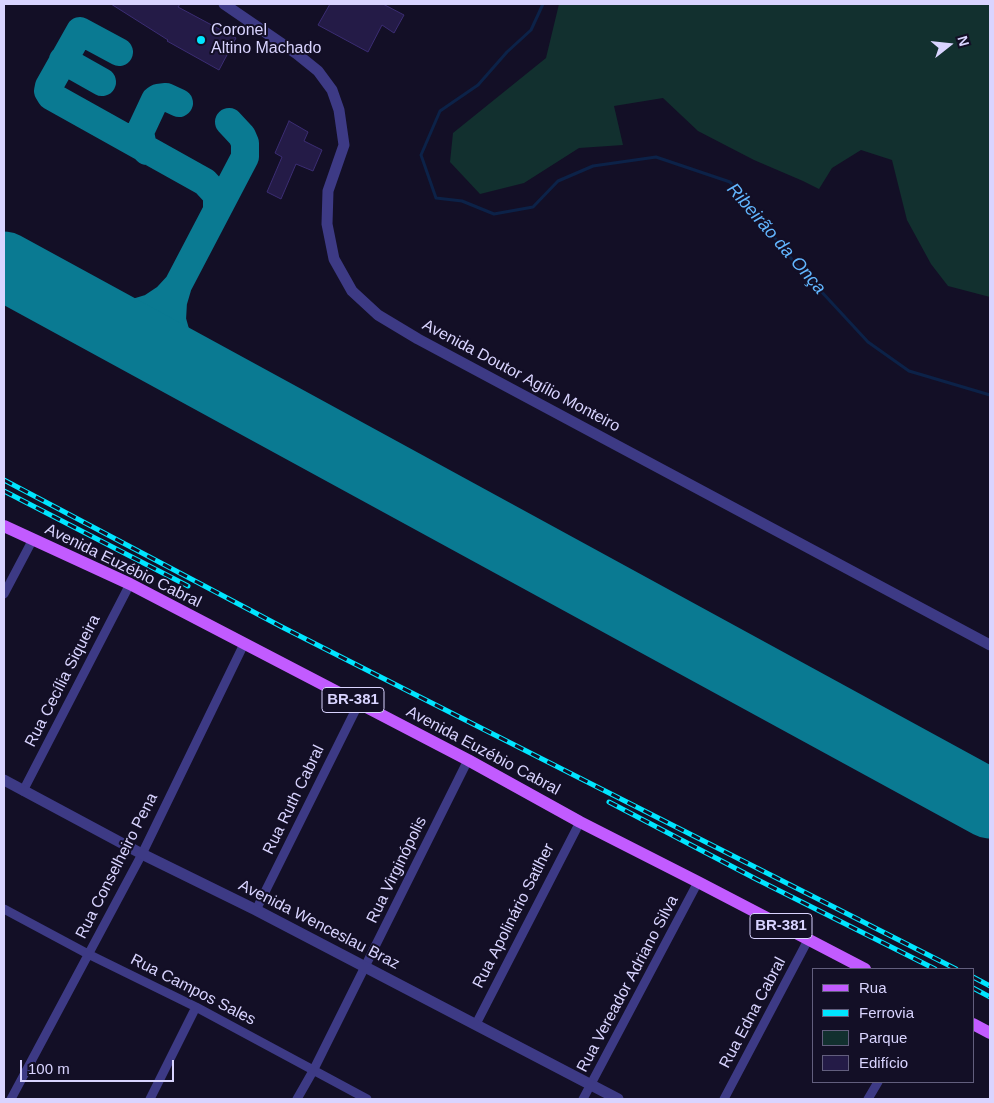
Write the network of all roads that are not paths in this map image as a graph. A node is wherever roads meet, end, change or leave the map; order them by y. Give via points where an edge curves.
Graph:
1 (224, 4) edge
2 (4, 526) edge
3 (32, 540) junction
4 (130, 584) junction
5 (4, 594) edge
6 (244, 644) junction
7 (990, 645) edge
8 (358, 703) junction
9 (468, 760) junction
10 (4, 780) edge
11 (23, 791) junction
12 (580, 822) junction
13 (142, 854) junction
14 (698, 882) junction
15 (4, 909) edge
16 (256, 910) junction
17 (808, 940) junction
18 (88, 954) junction
19 (365, 967) junction
20 (863, 968) edge
21 (196, 1007) junction
22 (476, 1024) junction
23 (974, 1025) edge
24 (990, 1033) edge
25 (313, 1071) junction
26 (877, 1083) edge
27 (591, 1085) junction
28 (11, 1099) edge
29 (150, 1099) edge
30 (297, 1099) edge
31 (367, 1099) edge
32 (583, 1099) edge
33 (618, 1099) edge
34 (724, 1099) edge
35 (868, 1099) edge

1 - 7 street, Avenida Doutor Agílio Monteiro via 318,71 332,90 339,110 344,145 328,192 327,224 334,259 352,291 378,315
2 - 3 main road, Avenida Euzébio Cabral / BR-381
3 - 4 main road, Avenida Euzébio Cabral / BR-381
3 - 5 street
4 - 6 main road, Avenida Euzébio Cabral / BR-381
4 - 11 street, Rua Cecília Siqueira
6 - 8 main road, Avenida Euzébio Cabral / BR-381
6 - 13 street, Rua Conselheiro Pena
8 - 9 main road, Avenida Euzébio Cabral / BR-381
8 - 16 street, Rua Ruth Cabral
9 - 12 main road, Avenida Euzébio Cabral / BR-381
9 - 19 street, Rua Virginópolis
10 - 11 street, Avenida Wenceslau Braz
11 - 13 street, Avenida Wenceslau Braz
12 - 14 main road, Avenida Euzébio Cabral / BR-381
12 - 22 street, Rua Apolinário Satlher
13 - 16 street, Avenida Wenceslau Braz
13 - 18 street, Rua Conselheiro Pena
14 - 17 main road, Avenida Euzébio Cabral / BR-381
14 - 27 street, Rua Vereador Adriano Silva
15 - 18 street, Rua Campos Sales
16 - 19 street, Avenida Wenceslau Braz
17 - 20 main road, Avenida Euzébio Cabral / BR-381
17 - 34 street, Rua Edna Cabral
18 - 21 street, Rua Campos Sales
18 - 28 street, Rua Conselheiro Pena
19 - 22 street, Avenida Wenceslau Braz
19 - 25 street, Rua Virginópolis
21 - 25 street, Rua Campos Sales
21 - 29 street
22 - 27 street, Avenida Wenceslau Braz
23 - 24 main road
25 - 30 street, Rua Virginópolis
25 - 31 street, Rua Campos Sales
26 - 35 street
27 - 32 street, Rua Vereador Adriano Silva
27 - 33 street, Avenida Wenceslau Braz

